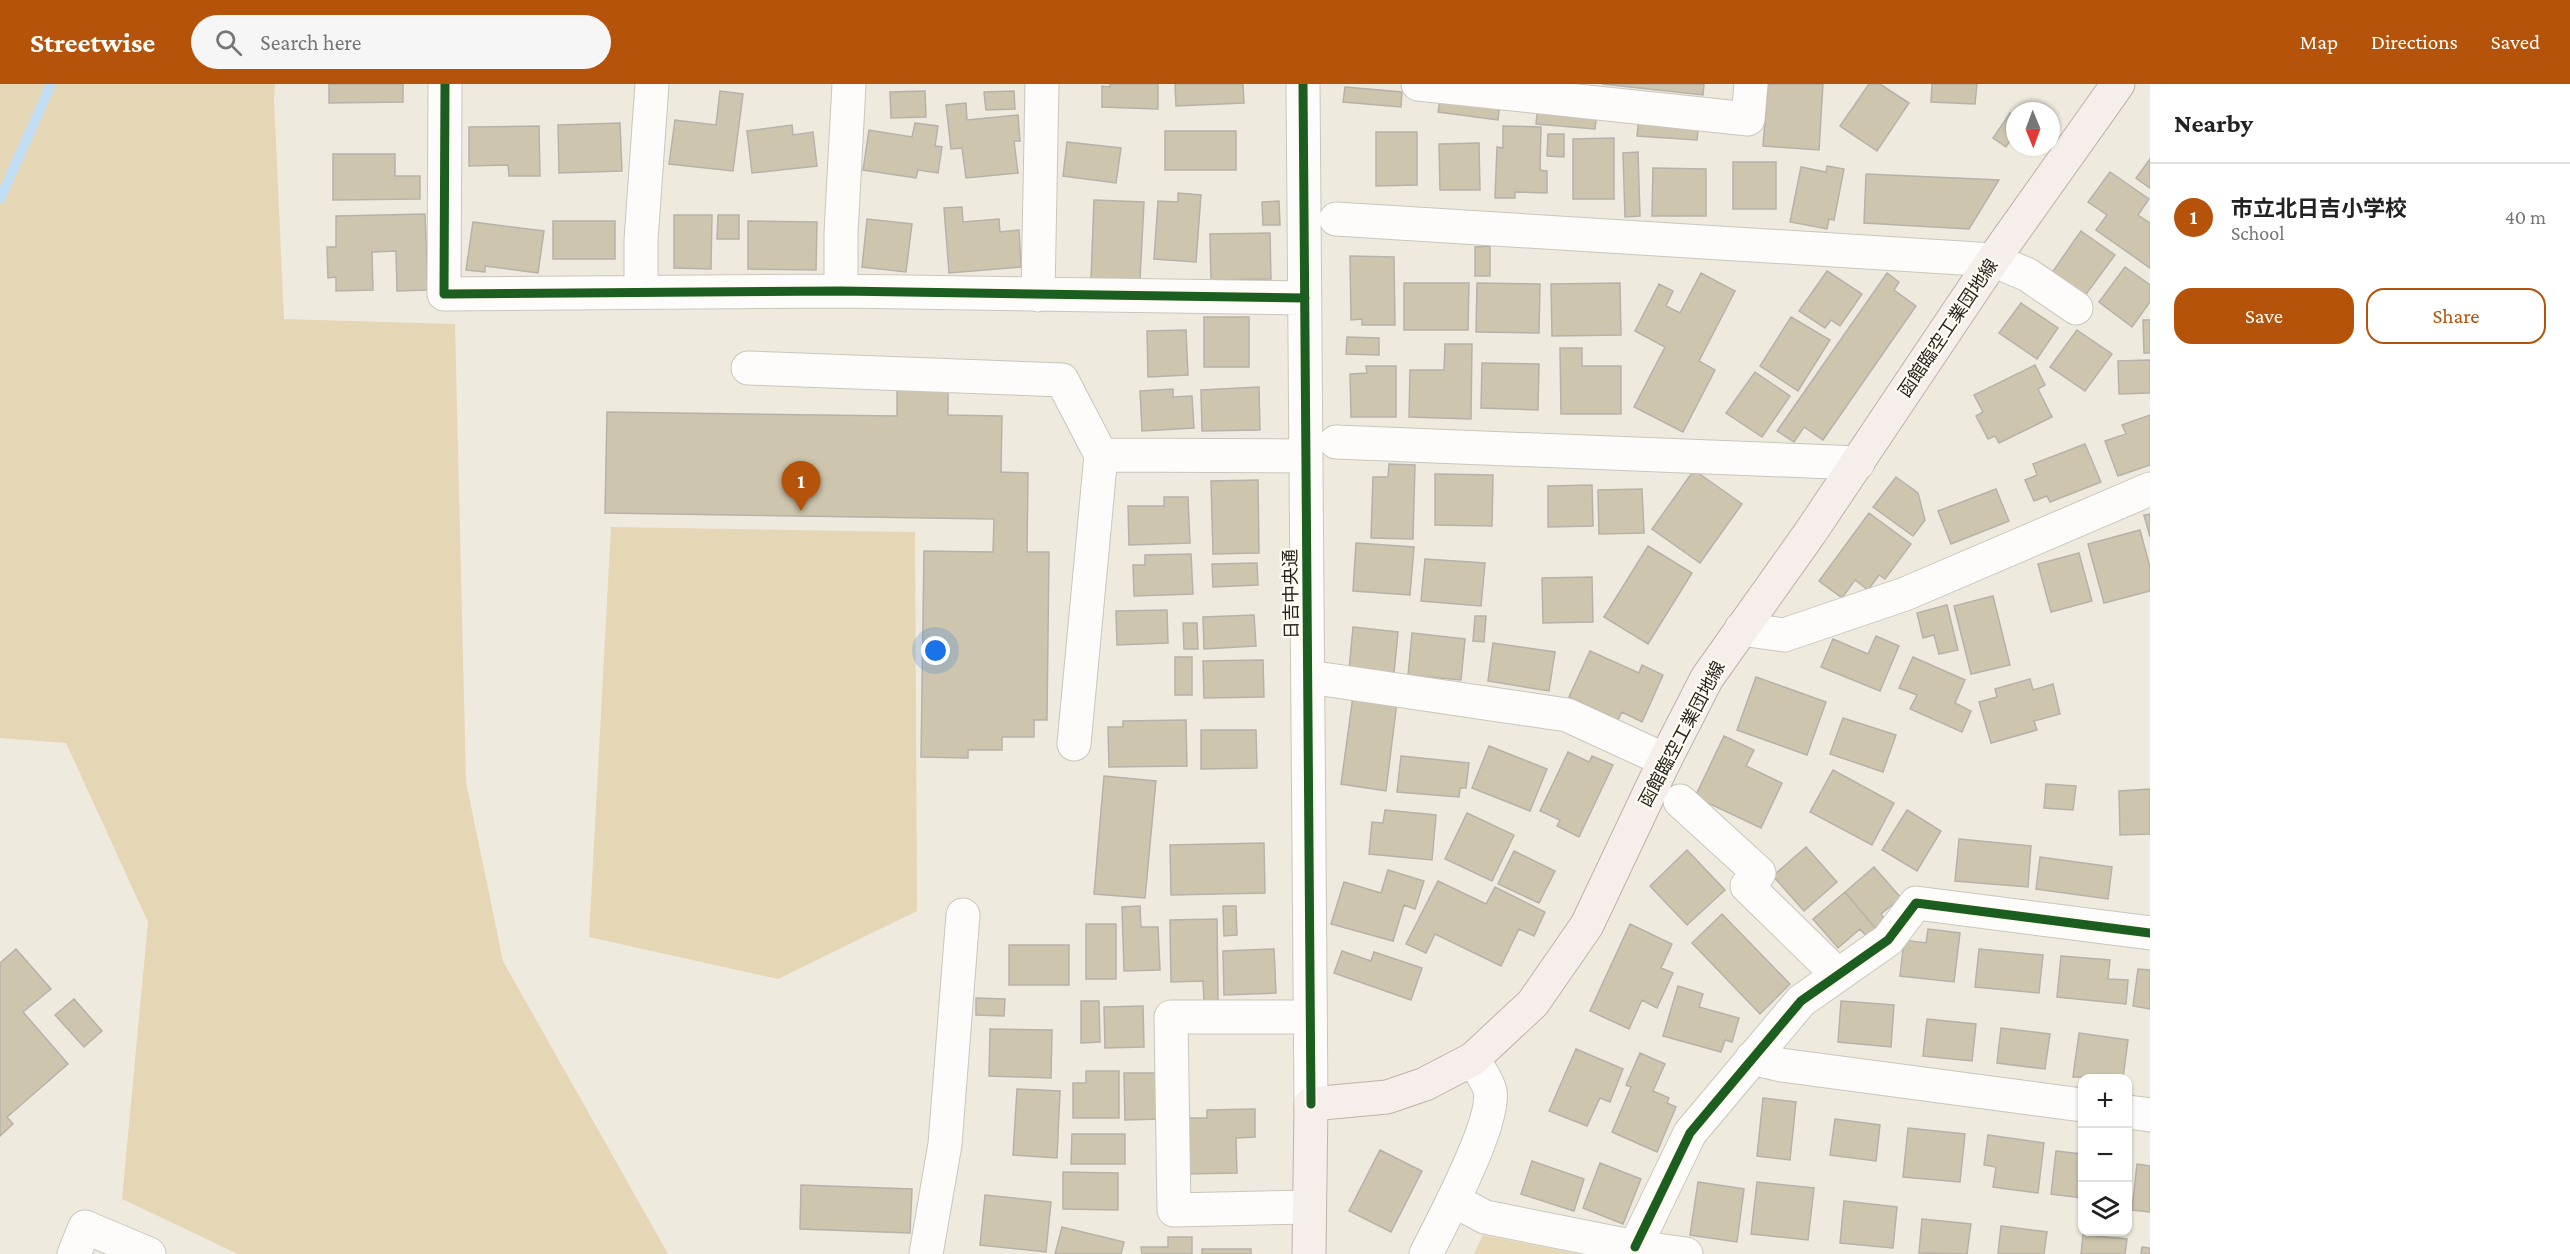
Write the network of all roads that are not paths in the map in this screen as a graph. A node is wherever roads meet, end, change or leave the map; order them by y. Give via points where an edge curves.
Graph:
1 (445, 84) edge
2 (652, 84) edge
3 (849, 84) edge
4 (1042, 84) edge
5 (1303, 84) edge
6 (1418, 84) edge
7 (1751, 84) edge
8 (2118, 84) edge
9 (1336, 219) dead end
10 (1993, 260) junction
11 (642, 291) junction
12 (841, 291) junction
13 (1038, 295) junction
14 (1305, 298) junction
15 (2076, 308) dead end
16 (748, 368) dead end
17 (1336, 442) dead end
18 (1101, 455) junction
19 (1306, 456) junction
20 (1858, 463) junction
21 (2150, 489) edge
22 (1741, 629) junction
23 (1309, 677) junction
24 (1074, 744) dead end
25 (1665, 760) junction
26 (1680, 801) dead end
27 (963, 915) dead end
28 (2150, 933) edge
29 (1837, 974) junction
30 (1310, 1017) junction
31 (1752, 1058) junction
32 (1473, 1059) junction
33 (1311, 1104) junction
34 (2078, 1105) edge
35 (2132, 1112) edge
36 (2150, 1114) edge
37 (1453, 1200) junction
38 (1309, 1207) junction
39 (79, 1241) edge
40 (1635, 1247) junction
41 (149, 1254) edge
42 (926, 1254) edge
43 (1309, 1254) edge
44 (1426, 1254) edge
45 (1686, 1254) edge

1 - 11 street via 444,294
2 - 11 street via 641,240
3 - 12 street
4 - 13 street
5 - 14 street, 日吉中央通
6 - 7 street via 1748,119
8 - 10 main road, 函館臨空工業団地線
9 - 10 street
10 - 15 street via 2028,275
10 - 20 main road, 函館臨空工業団地線
11 - 12 street
12 - 13 street
13 - 14 street
14 - 19 street, 日吉中央通
16 - 18 street via 1062,380
17 - 20 street
18 - 19 street
18 - 24 street
19 - 23 street, 日吉中央通
20 - 22 main road, 函館臨空工業団地線
21 - 22 street via 1905,594 1784,635
22 - 25 main road, 函館臨空工業団地線 via 1707,678
23 - 25 street via 1567,715
23 - 30 street, 日吉中央通
25 - 32 main road, 函館臨空工業団地線 via 1587,925 1533,1003
26 - 29 street via 1760,873 1747,886
27 - 42 street via 945,1144
28 - 29 street via 1916,903 1888,940
29 - 31 street via 1801,1001
30 - 33 street, 日吉中央通
30 - 38 street via 1171,1017 1174,1210
31 - 34 street
31 - 40 street via 1690,1133
32 - 33 main road, 函館臨空工業団地線 via 1425,1084 1387,1097
32 - 37 street via 1490,1091 1488,1120
33 - 38 main road
35 - 36 street
37 - 40 street via 1485,1217
37 - 44 street
38 - 43 main road
39 - 41 street
40 - 45 street

